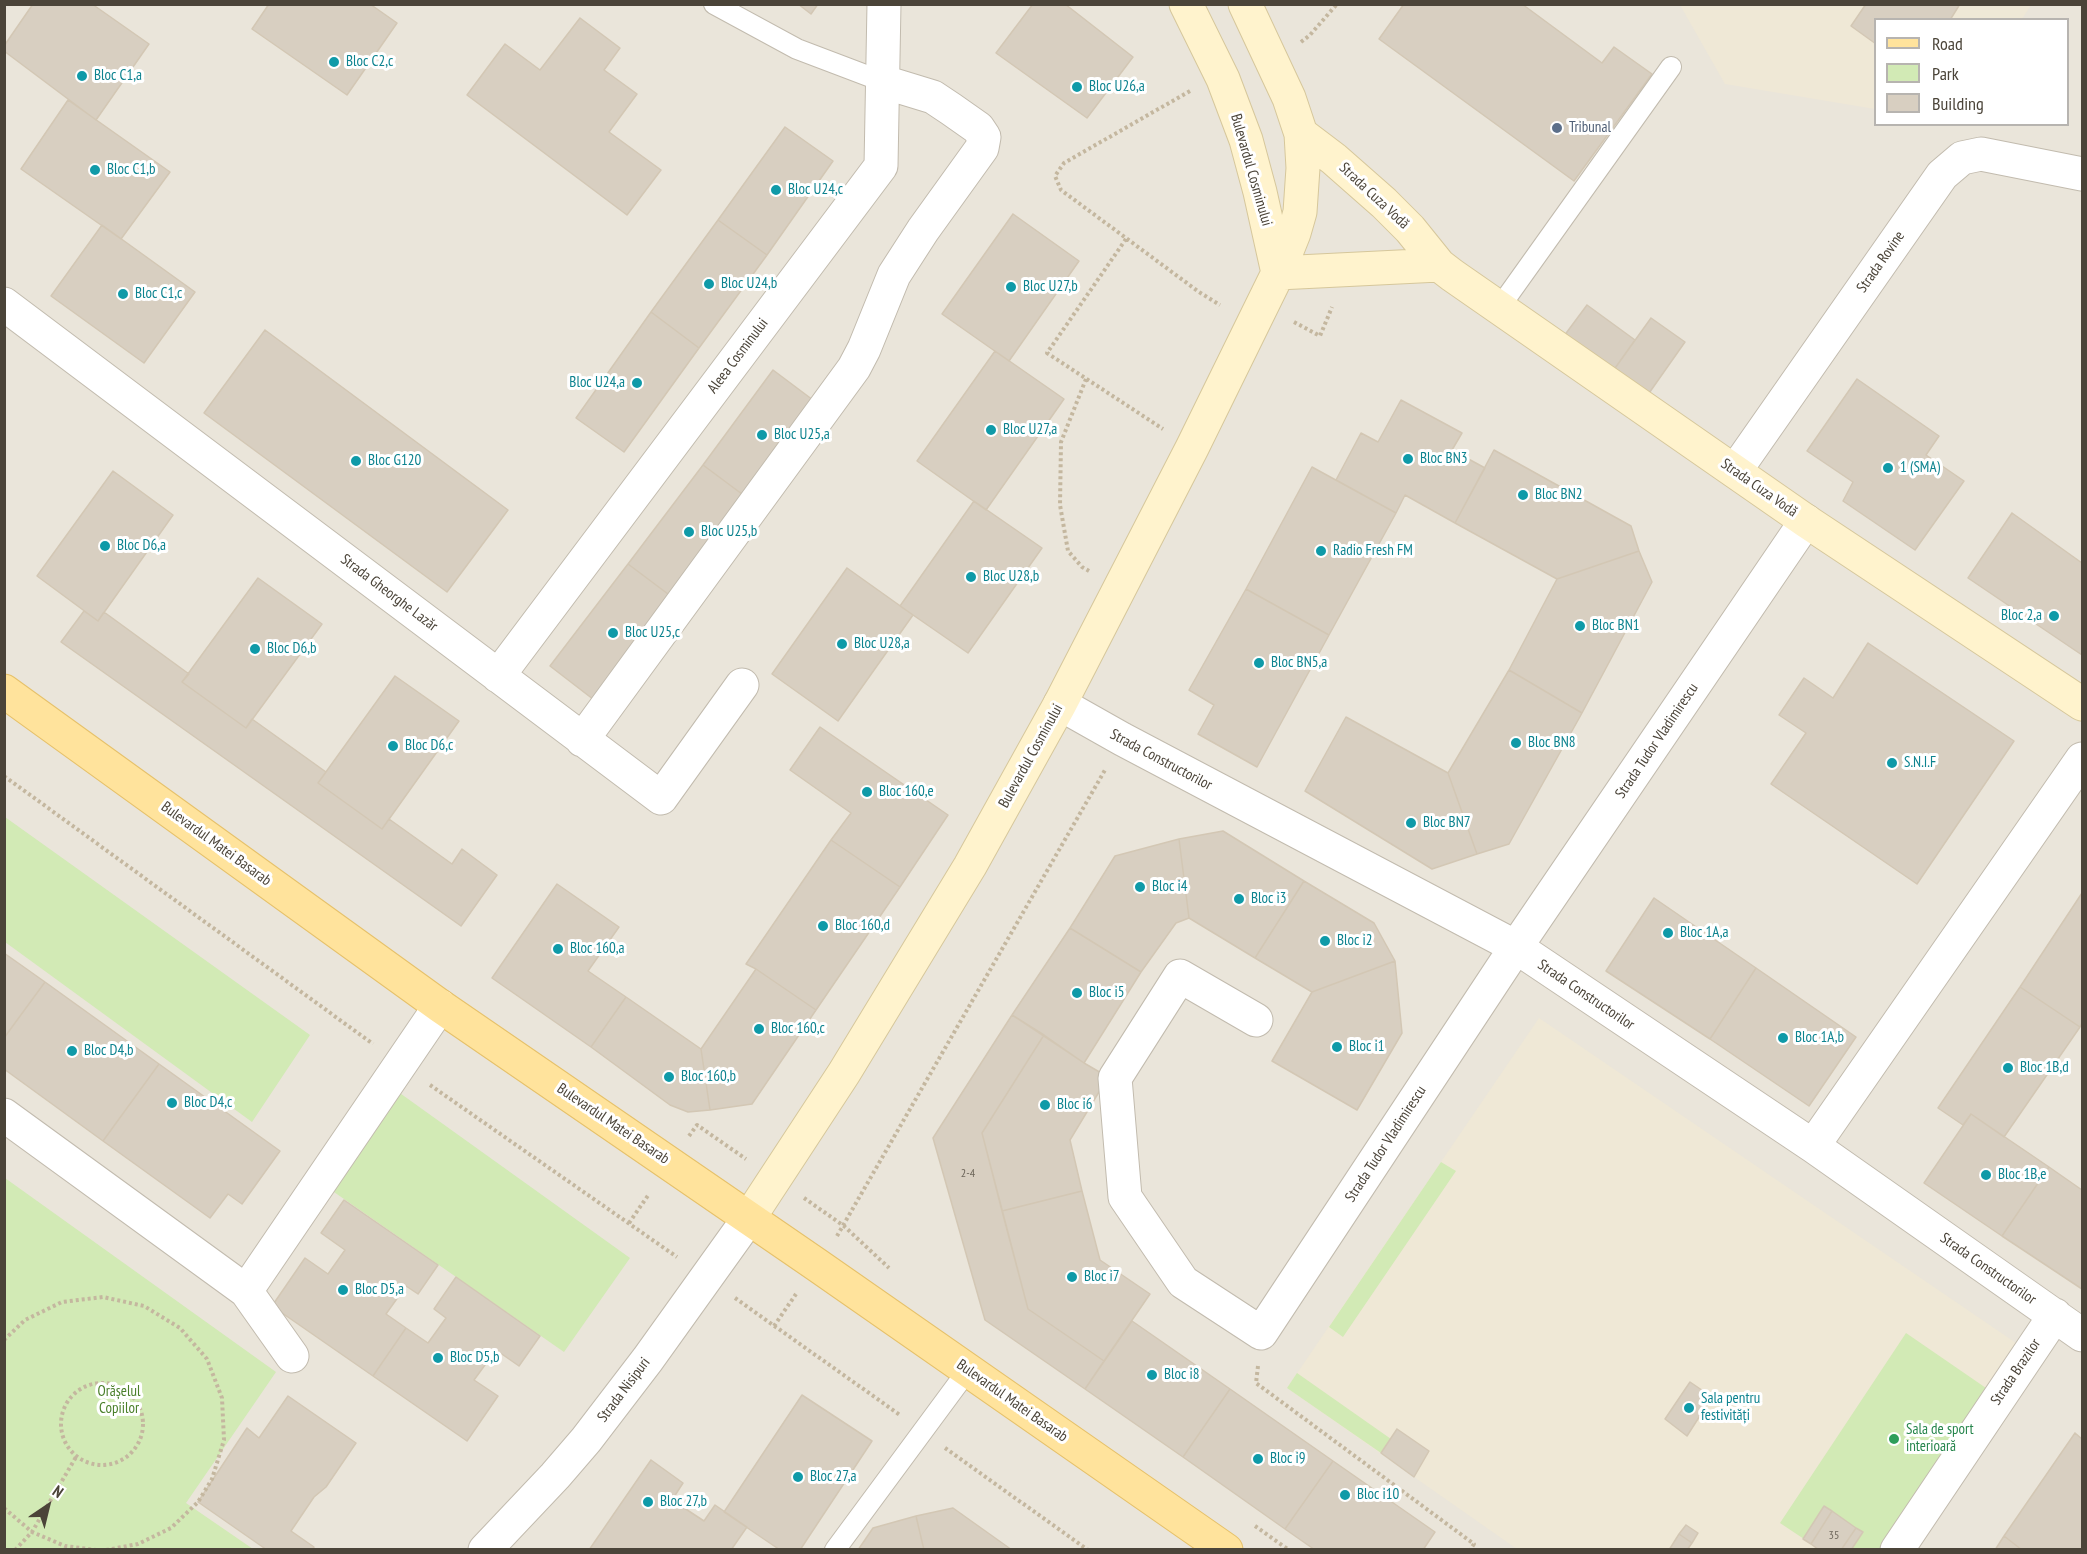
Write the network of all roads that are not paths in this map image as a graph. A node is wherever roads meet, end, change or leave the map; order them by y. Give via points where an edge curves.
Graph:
1 (714, 4) edge
2 (884, 4) edge
3 (1186, 4) edge
4 (1245, 4) edge
5 (1671, 67) dead end
6 (884, 82) junction
7 (1301, 134) junction
8 (2082, 174) edge
9 (1439, 265) junction
10 (1278, 273) junction
11 (4, 304) edge
12 (1500, 308) junction
13 (1735, 471) junction
14 (1806, 521) junction
15 (498, 676) junction
16 (742, 685) dead end
17 (4, 691) edge
18 (1060, 704) junction
19 (2082, 704) edge
20 (582, 740) junction
21 (2082, 759) edge
22 (1516, 947) junction
23 (440, 1006) junction
24 (1256, 1020) dead end
25 (4, 1114) edge
26 (1813, 1146) junction
27 (749, 1218) junction
28 (246, 1291) junction
29 (2055, 1315) junction
30 (2082, 1335) edge
31 (292, 1356) dead end
32 (968, 1370) junction
33 (485, 1550) edge
34 (836, 1550) edge
35 (1227, 1550) edge
36 (1897, 1550) edge

1 - 6 lane via 797,49
2 - 6 street, Aleea Cosminului
3 - 10 street, Bulevardul Cosminului via 1223,79 1246,140
4 - 7 street, Bulevardul Cosminului via 1289,98
5 - 12 lane
6 - 15 street, Aleea Cosminului via 881,166
6 - 20 street via 933,97 951,109 978,128 984,137 982,148 894,275 854,368
7 - 9 street, Strada Cuza Vodă via 1384,203
7 - 10 street, Bulevardul Cosminului via 1300,212
8 - 13 street, Strada Rovine via 1981,154 1962,158 1942,175
9 - 10 street
9 - 12 street, Strada Cuza Vodă
10 - 18 street, Bulevardul Cosminului
11 - 15 street, Strada Gheorghe Lazăr
12 - 13 street, Strada Cuza Vodă
13 - 14 street, Strada Cuza Vodă
14 - 19 street, Strada Cuza Vodă
14 - 22 street, Strada Tudor Vladimirescu
15 - 20 street, Strada Gheorghe Lazăr
16 - 20 street, Strada Gheorghe Lazăr via 661,798
17 - 23 main road, Bulevardul Matei Basarab
18 - 22 street, Strada Constructorilor
18 - 27 street, Bulevardul Cosminului via 970,866 844,1073
21 - 26 street
22 - 24 street, Strada Tudor Vladimirescu via 1261,1333 1183,1282 1125,1197 1115,1078 1180,976
22 - 26 street, Strada Constructorilor
23 - 27 main road, Bulevardul Matei Basarab
23 - 28 street
25 - 28 street
26 - 29 street, Strada Constructorilor
27 - 32 main road, Bulevardul Matei Basarab
27 - 33 street, Strada Nisipuri via 586,1440
28 - 31 street
29 - 30 street, Strada Constructorilor
29 - 36 street, Strada Brazilor
32 - 34 lane
32 - 35 main road, Bulevardul Matei Basarab

